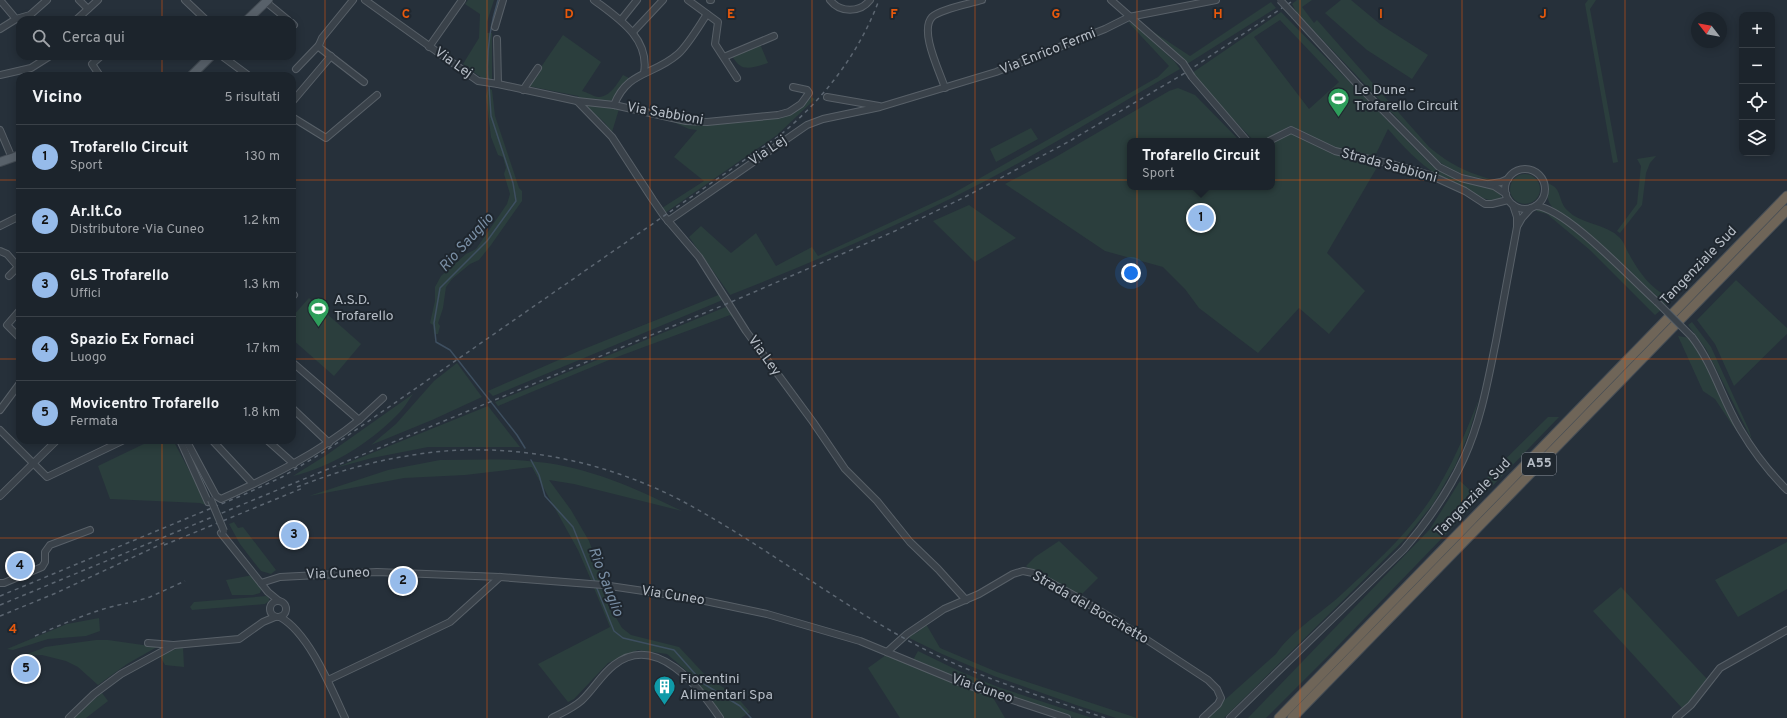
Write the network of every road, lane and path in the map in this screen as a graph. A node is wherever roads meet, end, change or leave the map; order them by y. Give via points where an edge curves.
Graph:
1 (0, 0) edge
2 (47, 0) edge
3 (79, 0) edge
4 (98, 0) edge
5 (184, 0) edge
6 (353, 0) edge
7 (365, 0) edge
8 (462, 0) edge
9 (503, 0) edge
10 (594, 0) edge
11 (637, 0) edge
12 (663, 0) edge
13 (688, 0) edge
14 (830, 0) edge
15 (870, 0) edge
16 (982, 0) edge
17 (1111, 0) edge
18 (1216, 0) edge
19 (1280, 0) edge
20 (267, 1) edge
21 (191, 3) edge
22 (88, 9) junction
23 (707, 14) junction
24 (26, 16) edge
25 (80, 16) edge
26 (201, 16) edge
27 (251, 16) edge
28 (284, 16) edge
29 (1129, 17) junction
30 (16, 19) joint
31 (621, 20) junction
32 (495, 27) dead end
33 (0, 29) edge
34 (633, 32) junction
35 (774, 36) dead end
36 (497, 39) dead end
37 (319, 44) junction
38 (429, 47) junction
39 (331, 56) junction
40 (724, 57) junction
41 (44, 60) edge
42 (96, 60) edge
43 (207, 60) edge
44 (227, 60) edge
45 (538, 68) dead end
46 (296, 69) dead end
47 (97, 72) edge
48 (195, 72) edge
49 (243, 72) edge
50 (644, 73) junction
51 (0, 75) edge
52 (737, 78) dead end
53 (364, 82) dead end
54 (492, 84) junction
55 (793, 87) dead end
56 (945, 88) junction
57 (523, 90) junction
58 (377, 95) dead end
59 (296, 97) edge
60 (827, 98) dead end
61 (577, 101) junction
62 (614, 105) junction
63 (880, 107) junction
64 (296, 119) edge
65 (0, 130) edge
66 (1244, 138) edge
67 (1275, 138) edge
68 (16, 156) edge
69 (0, 162) edge
70 (1508, 178) junction
71 (1485, 184) junction
72 (1506, 194) junction
73 (1544, 196) junction
74 (1787, 196) edge
75 (1511, 203) junction
76 (1534, 207) junction
77 (1552, 210) junction
78 (1787, 210) edge
79 (16, 218) edge
80 (668, 221) junction
81 (0, 226) edge
82 (1517, 227) junction
83 (0, 251) edge
84 (16, 264) edge
85 (16, 270) edge
86 (9, 276) dead end
87 (16, 315) edge
88 (16, 334) edge
89 (296, 365) edge
90 (16, 388) edge
91 (383, 398) dead end
92 (0, 410) edge
93 (296, 412) edge
94 (359, 420) junction
95 (0, 430) edge
96 (329, 443) junction
97 (53, 444) edge
98 (115, 444) edge
99 (182, 444) edge
100 (188, 444) edge
101 (216, 444) edge
102 (271, 444) edge
103 (33, 464) junction
104 (294, 464) junction
105 (253, 484) junction
106 (1787, 490) edge
107 (0, 496) edge
108 (90, 530) dead end
109 (500, 577) junction
110 (0, 582) edge
111 (261, 582) junction
112 (268, 592) junction
113 (966, 600) junction
114 (279, 601) junction
115 (271, 606) junction
116 (286, 611) junction
117 (278, 617) junction
118 (263, 622) junction
119 (290, 622) junction
120 (1787, 630) edge
121 (148, 642) dead end
122 (174, 645) junction
123 (887, 652) junction
124 (328, 680) junction
125 (69, 718) edge
126 (345, 718) edge
127 (552, 718) edge
128 (720, 718) edge
129 (1067, 718) edge
130 (1204, 718) edge
131 (1230, 718) edge
132 (1279, 718) edge
133 (1292, 718) edge
134 (1676, 718) edge

1 - 30 street
2 - 24 street
3 - 22 street
4 - 22 street
5 - 21 street
6 - 37 street
7 - 38 street, Via Lej
8 - 38 street
9 - 32 street
10 - 31 street
11 - 31 street
12 - 34 street
13 - 23 street
14 - 15 street via 844,10 855,9
16 - 56 street via 941,12 932,18 927,26 928,39
17 - 29 street
18 - 29 street, Via Enrico Fermi
19 - 71 street, bridge via 1430,159 1451,173
20 - 27 main road
20 - 28 street
21 - 26 street
22 - 25 street
23 - 40 street via 718,22 715,44
23 - 50 street via 679,53 666,63
29 - 56 street, Via Enrico Fermi via 996,72
29 - 66 street, bridge via 1183,63
30 - 33 street
31 - 34 street
34 - 50 street via 642,46
35 - 40 street
36 - 54 street
37 - 39 street via 320,48
37 - 46 street
38 - 54 street, Via Lej via 478,81
39 - 53 street
39 - 59 street
40 - 52 street
41 - 51 street via 31,68
42 - 47 street via 92,64
43 - 48 main road
44 - 49 street
45 - 57 street
50 - 62 street via 625,85
54 - 57 street, Via Lej
55 - 62 street, Via Sabbioni via 807,90 809,93 801,104 789,112 732,121 686,121
56 - 63 street, Via Enrico Fermi
57 - 61 street, Via Lej
58 - 64 street via 326,138
60 - 63 street
61 - 62 street, Via Lej
61 - 80 street, Via Ley via 612,137
63 - 80 street, Via Lej via 807,125
65 - 68 street
67 - 75 street, Strada Sabbioni via 1291,130 1335,151 1430,175 1465,191 1485,204
68 - 69 main road
70 - 71 street via 1501,182
70 - 72 street
70 - 73 street via 1518,170 1536,172 1544,183
71 - 72 street via 1494,186
72 - 75 street
73 - 76 street
73 - 77 street
74 - 132 highway, Tangenziale Sud / A55
75 - 76 street via 1518,208
75 - 82 street via 1517,217
76 - 77 street
76 - 82 street via 1522,218
77 - 106 street, bridge via 1595,244 1692,337 1712,367 1740,429 1769,471
78 - 133 highway, Tangenziale Sud / A55
79 - 81 street
80 - 113 street, Via Ley via 699,257 746,331 845,469
82 - 131 street via 1489,380 1465,457 1448,488 1428,520 1404,549
83 - 84 street via 7,254
85 - 86 street
87 - 88 street via 7,325
89 - 94 street
90 - 92 street
91 - 94 street
93 - 96 street
94 - 96 street
95 - 103 street
96 - 104 street
97 - 103 street
98 - 103 street via 46,476
99 - 111 street via 222,532
100 - 105 street via 216,496 220,498
101 - 105 street
102 - 104 street
103 - 107 street
104 - 105 street
108 - 110 street via 50,545 45,552 42,567 4,583
109 - 111 street, Via Cuneo via 377,572 280,577
109 - 123 street, Via Cuneo via 603,585 691,598 767,614 860,641
109 - 124 street via 450,622
111 - 112 street
112 - 114 street
112 - 115 street
113 - 123 street, Strada del Bocchetto via 931,617
113 - 130 street, Strada del Bocchetto via 1018,572 1033,574 1125,626 1208,680 1217,689 1221,698
114 - 115 street
114 - 116 street via 286,606
115 - 117 street via 271,613
115 - 118 street
116 - 117 street
116 - 119 street
117 - 118 street
117 - 119 street
118 - 122 street via 239,639
119 - 124 street
120 - 134 street via 1720,668 1691,705
121 - 122 street
122 - 125 street via 121,674 94,694
123 - 129 street, Via Cuneo via 964,684
124 - 126 street
127 - 128 street via 579,702 616,663 645,655 664,659 678,669

